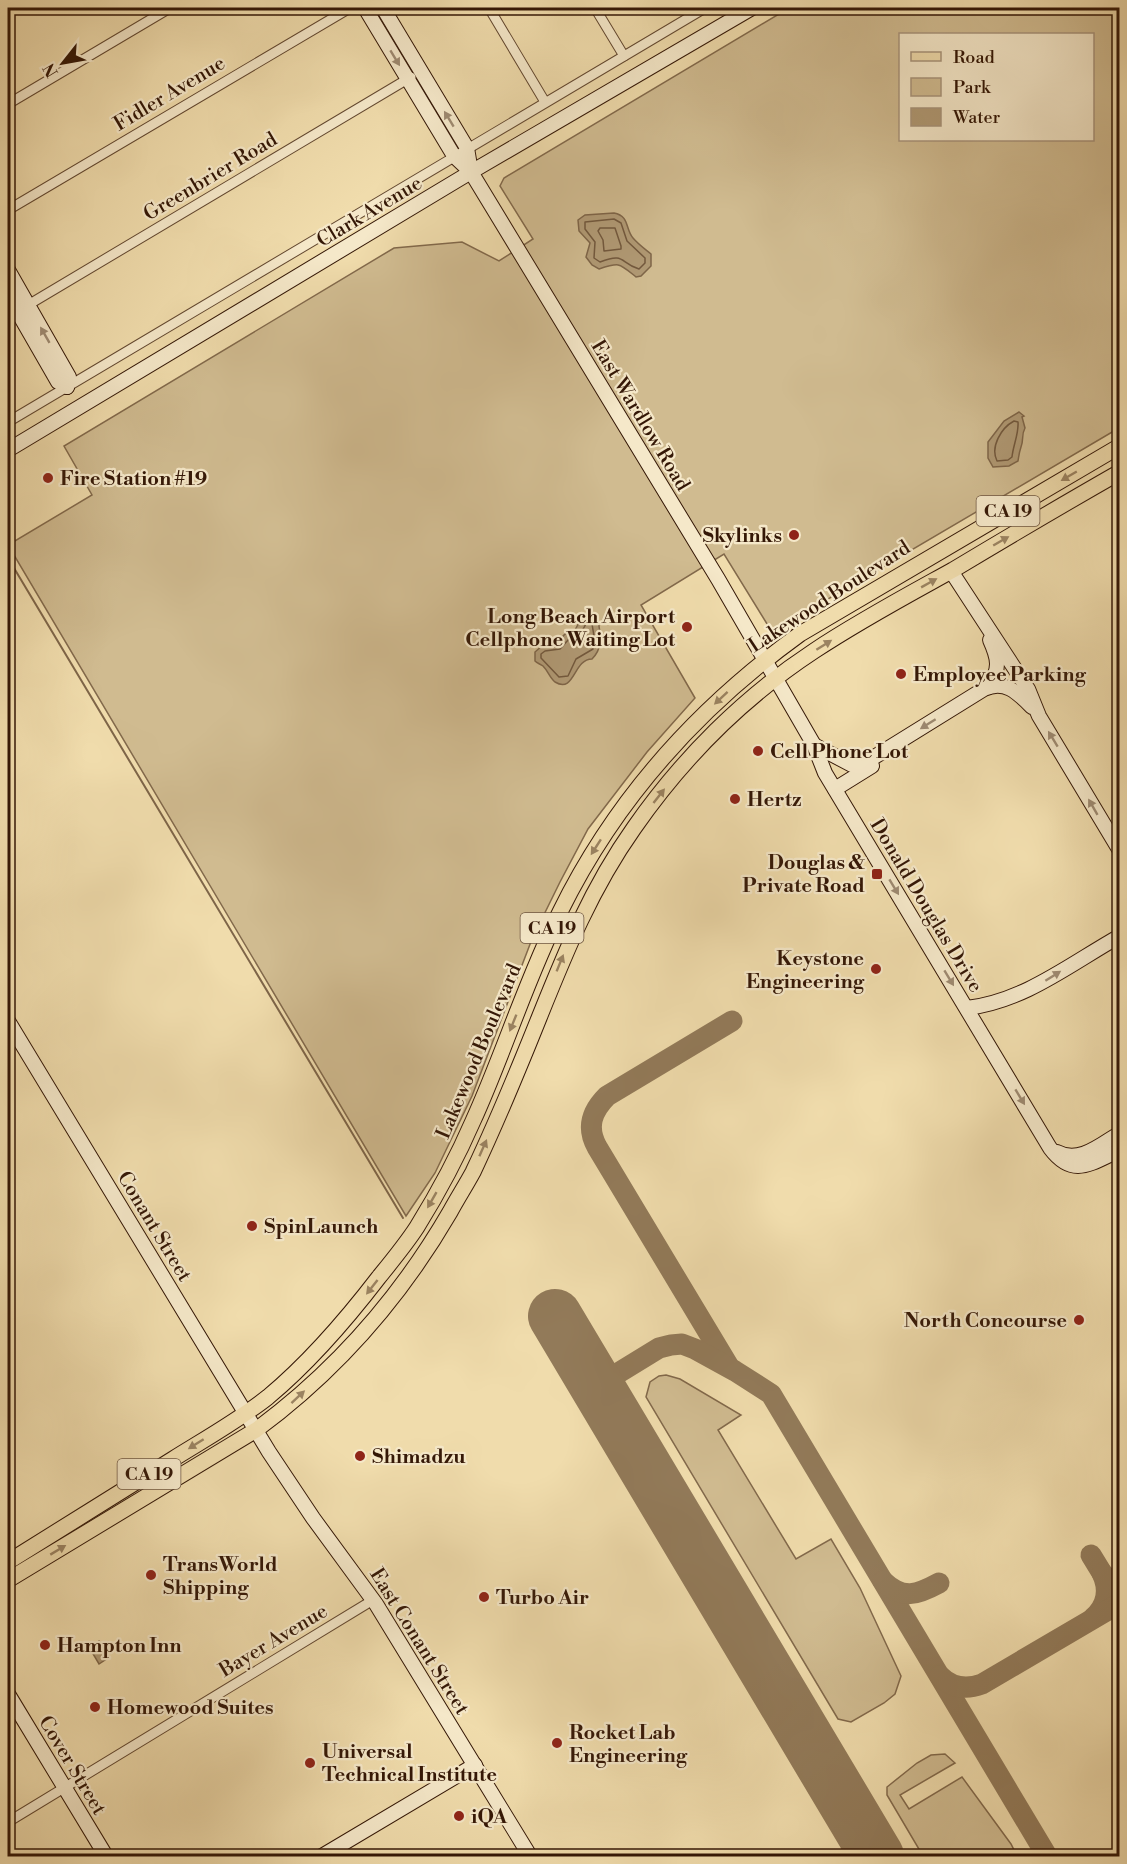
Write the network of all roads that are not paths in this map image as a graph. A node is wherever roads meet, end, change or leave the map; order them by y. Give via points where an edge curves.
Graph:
1 (170, 8) edge
2 (350, 8) edge
3 (365, 8) edge
4 (383, 8) edge
5 (489, 8) edge
6 (595, 8) edge
7 (703, 8) edge
8 (752, 8) edge
9 (624, 56) junction
10 (421, 72) junction
11 (408, 79) junction
12 (545, 102) junction
13 (8, 104) edge
14 (467, 148) junction
15 (454, 156) junction
16 (471, 172) junction
17 (8, 210) edge
18 (8, 270) edge
19 (8, 295) edge
20 (23, 309) junction
21 (68, 387) junction
22 (80, 407) junction
23 (8, 422) edge
24 (1119, 446) edge
25 (8, 450) edge
26 (1119, 472) edge
27 (951, 571) junction
28 (984, 624) junction
29 (765, 660) junction
30 (777, 679) junction
31 (989, 687) junction
32 (1040, 716) junction
33 (814, 745) junction
34 (891, 748) junction
35 (835, 789) junction
36 (1119, 851) edge
37 (1119, 936) edge
38 (967, 1008) junction
39 (8, 1021) edge
40 (1119, 1133) edge
41 (1050, 1148) junction
42 (1119, 1150) edge
43 (407, 1240) junction
44 (425, 1254) junction
45 (246, 1413) junction
46 (256, 1430) junction
47 (269, 1452) joint
48 (8, 1562) edge
49 (8, 1580) edge
50 (373, 1600) junction
51 (8, 1694) edge
52 (475, 1765) junction
53 (63, 1788) junction
54 (8, 1822) edge
55 (106, 1857) edge
56 (322, 1857) edge
57 (530, 1857) edge

1 - 13 street
2 - 17 street, Fidler Avenue
3 -> 11 street, East Wardlow Road
4 - 10 street, East Wardlow Road
5 - 12 street
6 - 9 street
7 - 9 street, Clark Avenue
8 - 16 street, Clark Avenue
9 - 12 street, Clark Avenue
10 - 11 street, Greenbrier Road
14 -> 10 street, East Wardlow Road
11 - 15 street, East Wardlow Road
11 - 20 street, Greenbrier Road
12 - 14 street, Clark Avenue
14 - 15 street, Clark Avenue
14 - 16 street, East Wardlow Road
15 - 16 street, East Wardlow Road
15 - 21 street, Clark Avenue
16 - 22 street, Clark Avenue
16 - 29 street, East Wardlow Road
18 - 20 street
19 - 20 street
20 - 21 street via 58,382
21 - 22 street
21 - 23 street, Clark Avenue
22 - 25 street, Clark Avenue
24 -> 29 main road, Lakewood Boulevard / CA 19 via 837,611
27 -> 26 main road, Lakewood Boulevard / CA 19
27 - 28 street
30 -> 27 main road, Lakewood Boulevard / CA 19 via 849,629
28 - 31 street via 998,666
28 - 32 street via 1028,689
29 - 30 street, East Wardlow Road
29 -> 43 main road, Lakewood Boulevard / CA 19 via 700,717 658,761 616,815 583,867 541,954 474,1121
30 - 33 street, Donald Douglas Drive
44 -> 30 main road, Lakewood Boulevard / CA 19 via 472,1174 524,1057 560,962 602,878 675,775 745,704
31 - 32 street via 1012,688
31 -> 34 street
36 -> 32 street
33 - 34 street via 852,765 863,764
33 - 35 street, Donald Douglas Drive
34 - 35 street via 879,762
35 -> 38 street, Donald Douglas Drive
38 -> 37 street via 987,1006 1025,992
38 -> 41 street, Donald Douglas Drive
39 - 45 street, Conant Street
40 - 41 street via 1081,1155 1067,1156
41 - 42 street, Donald Douglas Drive via 1061,1161 1080,1167
43 - 44 main road
43 -> 45 main road, Lakewood Boulevard / CA 19 via 323,1345
46 -> 44 main road, Lakewood Boulevard / CA 19 via 345,1353 386,1308
45 - 46 street, Conant Street
45 -> 48 main road, Lakewood Boulevard / CA 19
46 - 47 street, Conant Street
49 -> 46 main road, Lakewood Boulevard / CA 19
47 - 50 street, East Conant Street
50 - 52 street, East Conant Street
50 - 53 street, Bayer Avenue
51 - 53 street, Cover Street
52 - 56 street
52 - 57 street, East Conant Street
53 - 54 street, Bayer Avenue
53 - 55 street, Cover Street

